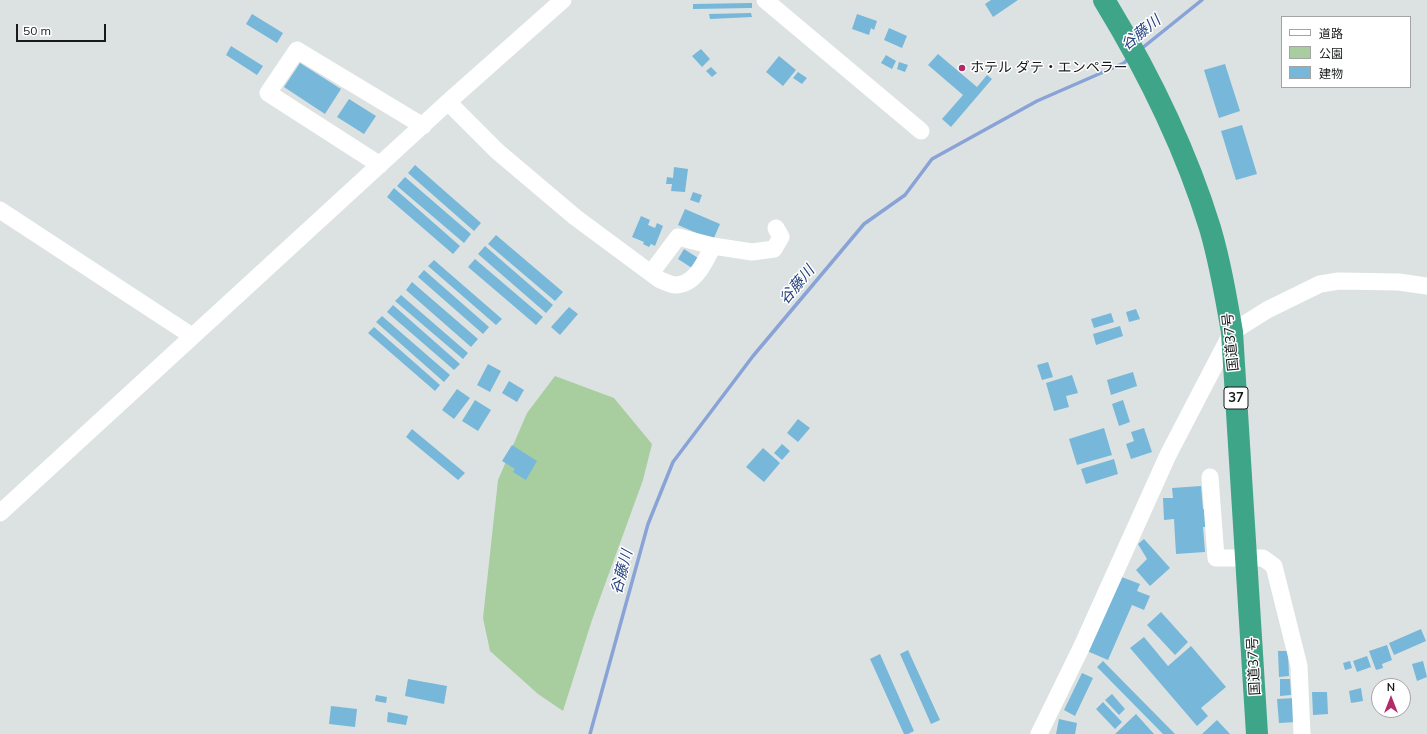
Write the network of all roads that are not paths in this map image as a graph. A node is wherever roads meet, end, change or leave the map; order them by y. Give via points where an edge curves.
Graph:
1 (563, 0) edge
2 (765, 0) edge
3 (1104, 0) edge
4 (448, 102) junction
5 (422, 126) junction
6 (921, 132) dead end
7 (380, 165) junction
8 (0, 210) edge
9 (776, 228) dead end
10 (713, 246) junction
11 (651, 273) junction
12 (1427, 286) edge
13 (1232, 332) junction
14 (192, 336) junction
15 (1210, 477) dead end
16 (0, 513) edge
17 (1247, 558) junction
18 (1039, 734) edge
19 (1257, 734) edge
20 (1302, 734) edge

1 - 4 street
2 - 6 street
3 - 13 highway, 国道37号 / 37 via 1148,76 1186,159 1210,228 1221,270
4 - 5 street
4 - 11 street via 503,156 575,217
5 - 7 street
5 - 7 street via 297,50 268,93
7 - 14 street
8 - 14 street
9 - 10 street via 781,236 774,249 752,252
10 - 11 street via 678,236
10 - 11 street via 700,271 690,281 675,285 660,280
12 - 13 street via 1377,281 1320,284 1267,310
13 - 17 highway, 国道37号 / 37
13 - 18 street via 1168,455 1082,646
14 - 16 street
15 - 17 street via 1216,558
17 - 19 highway, 国道37号 / 37
17 - 20 street via 1263,558 1274,566 1299,666

